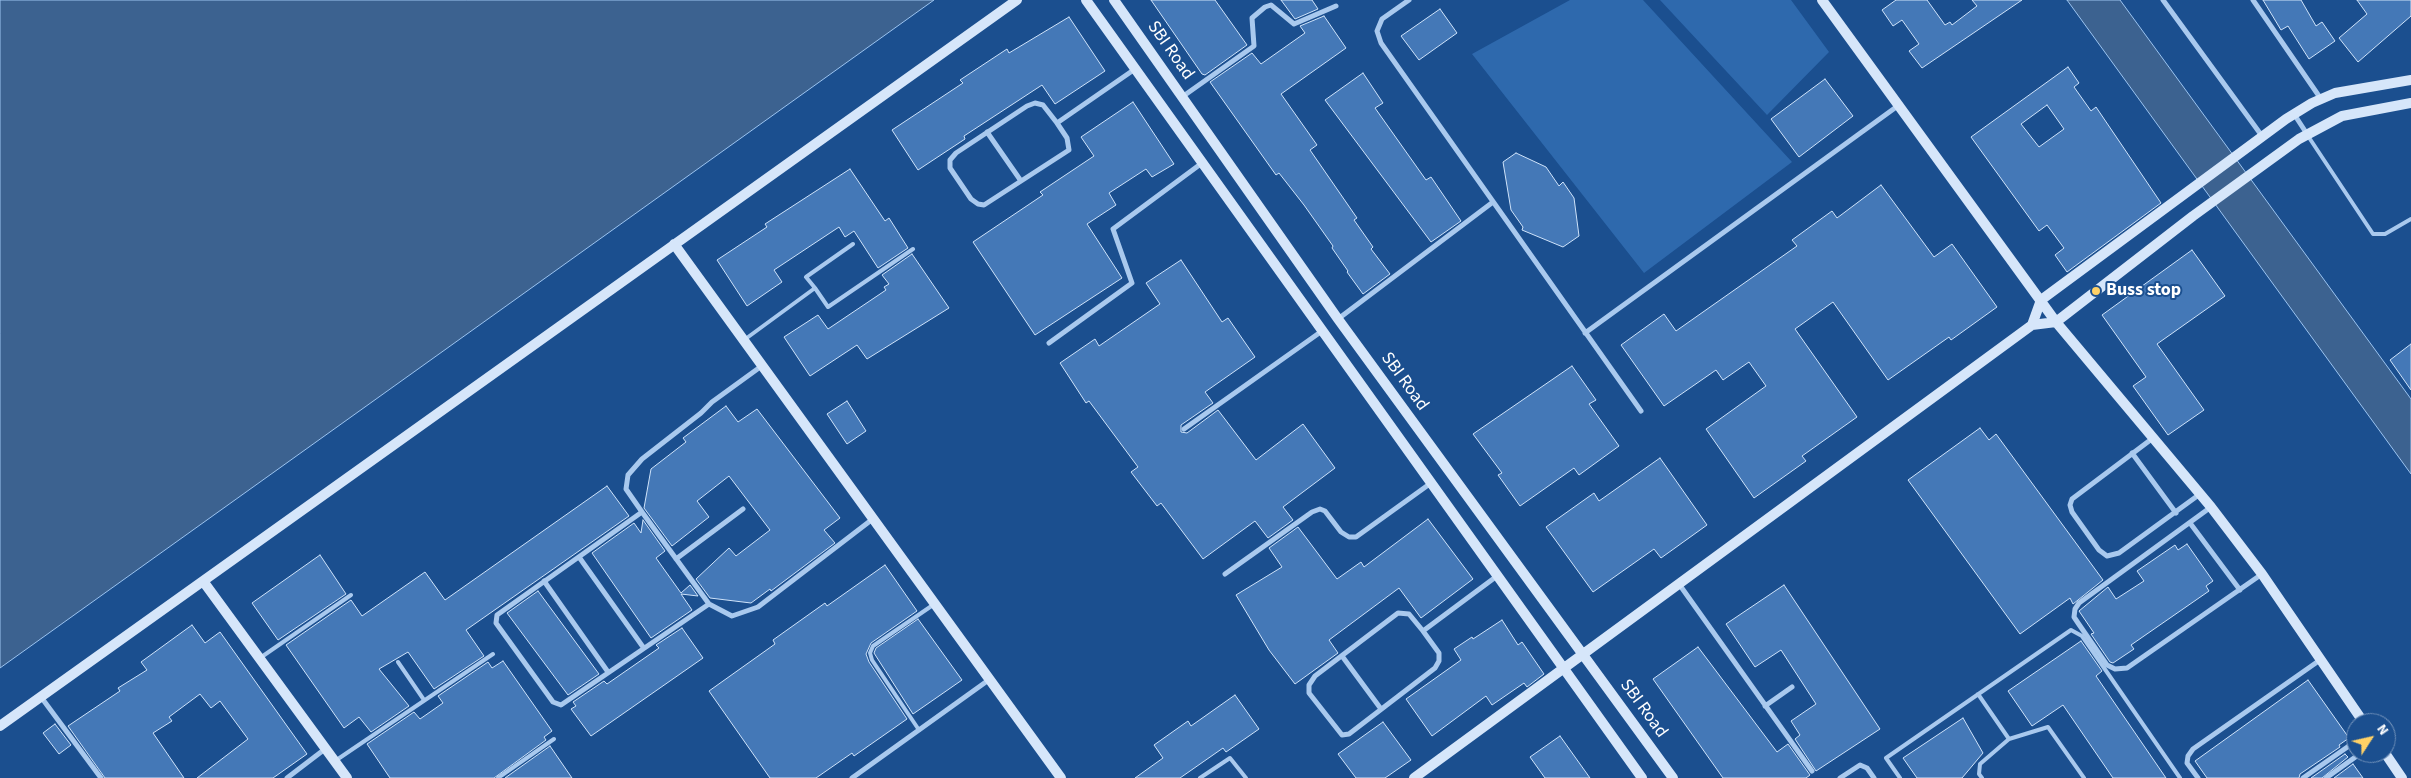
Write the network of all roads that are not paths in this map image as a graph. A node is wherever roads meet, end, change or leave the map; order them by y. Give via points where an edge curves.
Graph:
1 (1017, 0) edge
2 (1086, 0) edge
3 (1114, 0) edge
4 (1409, 0) edge
5 (1822, 0) edge
6 (2163, 0) edge
7 (2253, 0) edge
8 (1336, 6) dead end
9 (1134, 69) junction
10 (2411, 80) edge
11 (1182, 97) junction
12 (2321, 99) junction
13 (2411, 104) edge
14 (1899, 105) junction
15 (2294, 114) junction
16 (1057, 123) junction
17 (987, 132) junction
18 (2307, 134) junction
19 (2262, 136) junction
20 (1202, 163) junction
21 (1021, 181) junction
22 (1493, 202) junction
23 (2411, 219) edge
24 (674, 244) junction
25 (854, 244) dead end
26 (913, 249) dead end
27 (815, 288) junction
28 (2041, 300) junction
29 (1338, 319) junction
30 (2056, 322) junction
31 (2032, 325) junction
32 (1322, 331) junction
33 (1586, 333) junction
34 (744, 340) junction
35 (1049, 343) dead end
36 (763, 365) junction
37 (1641, 411) dead end
38 (1184, 428) dead end
39 (2153, 438) junction
40 (2132, 453) junction
41 (1431, 483) junction
42 (2200, 494) junction
43 (2211, 507) junction
44 (743, 509) dead end
45 (642, 512) junction
46 (2176, 513) junction
47 (875, 518) junction
48 (2190, 523) junction
49 (579, 556) junction
50 (676, 559) junction
51 (1225, 574) dead end
52 (2262, 574) junction
53 (1498, 576) junction
54 (203, 581) junction
55 (544, 581) junction
56 (1678, 584) junction
57 (2240, 590) junction
58 (350, 595) dead end
59 (709, 604) junction
60 (935, 604) junction
61 (1423, 630) junction
62 (643, 647) junction
63 (493, 654) dead end
64 (1584, 654) junction
65 (1342, 656) junction
66 (260, 658) junction
67 (2321, 660) junction
68 (398, 662) dead end
69 (1563, 668) junction
70 (608, 672) junction
71 (990, 679) junction
72 (1792, 687) dead end
73 (1978, 694) junction
74 (41, 696) junction
75 (424, 700) junction
76 (1765, 706) junction
77 (1381, 709) junction
78 (2357, 713) edge
79 (0, 726) edge
80 (919, 730) junction
81 (554, 739) dead end
82 (2009, 739) junction
83 (326, 748) junction
84 (2346, 748) edge
85 (334, 761) junction
86 (2347, 763) edge
87 (2392, 763) edge
88 (1812, 771) dead end
89 (101, 778) edge
90 (287, 778) edge
91 (347, 778) edge
92 (498, 778) edge
93 (852, 778) edge
94 (1061, 778) edge
95 (1200, 778) edge
96 (1246, 778) edge
97 (1414, 778) edge
98 (1642, 778) edge
99 (1673, 778) edge
100 (1840, 778) edge
101 (1874, 778) edge
102 (1900, 778) edge
103 (1982, 778) edge
104 (2084, 778) edge
105 (2180, 778) edge
106 (2198, 778) edge
107 (2303, 778) edge
108 (2326, 778) edge
109 (2402, 778) edge

1 - 24 street
2 - 9 street, SBI Road
3 - 11 street, SBI Road
4 - 22 street via 1382,19 1377,31 1381,43
5 - 14 street
6 - 19 street
7 - 12 street
8 - 11 street via 1294,24 1271,5 1265,6 1252,18 1254,46
9 - 16 street
9 - 20 street, SBI Road
10 - 12 street via 2363,87
11 - 29 street, SBI Road
12 - 15 street
13 - 18 street via 2342,116
14 - 28 street
14 - 33 street
15 - 18 street
15 - 19 street
16 - 17 street via 1043,105 1035,103
16 - 21 street via 1067,138 1070,150
17 - 21 street
17 - 21 street via 950,160 955,176 971,198 984,205
18 - 23 lane via 2373,234 2385,234
18 - 30 street via 2193,216
19 - 28 street
20 - 32 street, SBI Road
20 - 35 street via 1113,229 1132,282
22 - 29 street
22 - 33 street
24 - 34 street
24 - 54 street
25 - 27 lane via 806,277
26 - 27 lane via 828,307
27 - 34 lane
28 - 30 street
28 - 31 street
29 - 64 street, SBI Road
30 - 31 street
30 - 39 street
31 - 56 street
32 - 38 street
32 - 41 street, SBI Road
33 - 37 street
34 - 36 street
36 - 45 street via 642,459 628,475 626,489
36 - 47 street
39 - 40 street
39 - 42 street
40 - 46 street
40 - 46 street via 2072,499 2072,512 2098,550 2107,556 2119,553
41 - 51 street via 1356,537 1341,532 1326,511 1312,512
41 - 53 street, SBI Road
42 - 43 street
42 - 46 street
43 - 48 street
43 - 52 street
44 - 50 street
45 - 49 street
45 - 50 street
47 - 59 street via 758,607 732,616
47 - 60 street
48 - 57 street
48 - 57 street via 2075,609 2074,617 2107,665 2115,669 2128,668
49 - 55 street
49 - 62 street
50 - 59 street
52 - 57 street
52 - 67 street
53 - 61 street
53 - 69 street, SBI Road
54 - 66 street
54 - 74 street
55 - 70 street
55 - 70 street via 497,615 496,623 553,702 561,705
56 - 64 street
56 - 76 street
58 - 66 lane
59 - 62 street
60 - 71 street
60 - 80 lane via 873,646 870,653
61 - 65 street via 1409,614 1398,613
61 - 77 street via 1439,653 1440,661
62 - 70 street
63 - 75 lane
64 - 69 street
64 - 99 street, SBI Road
65 - 77 street
65 - 77 street via 1316,676 1309,693 1336,730 1342,736 1349,734
66 - 83 street
67 - 78 street
67 - 106 street via 2193,750 2187,763
68 - 75 lane
69 - 97 street
69 - 98 street, SBI Road
71 - 80 street
71 - 94 street
72 - 76 street
73 - 82 lane
73 - 102 lane via 1886,758
73 - 105 lane via 2071,630 2082,636
74 - 79 street
74 - 89 street
75 - 85 lane
76 - 88 street
80 - 93 street
81 - 92 lane
82 - 103 lane via 1980,764 1978,774
82 - 104 lane via 2048,727
83 - 85 street
83 - 90 street
84 - 107 street
85 - 91 street
86 - 108 street
87 - 109 street
95 - 96 lane via 1230,758
100 - 101 street via 1860,766 1867,768

